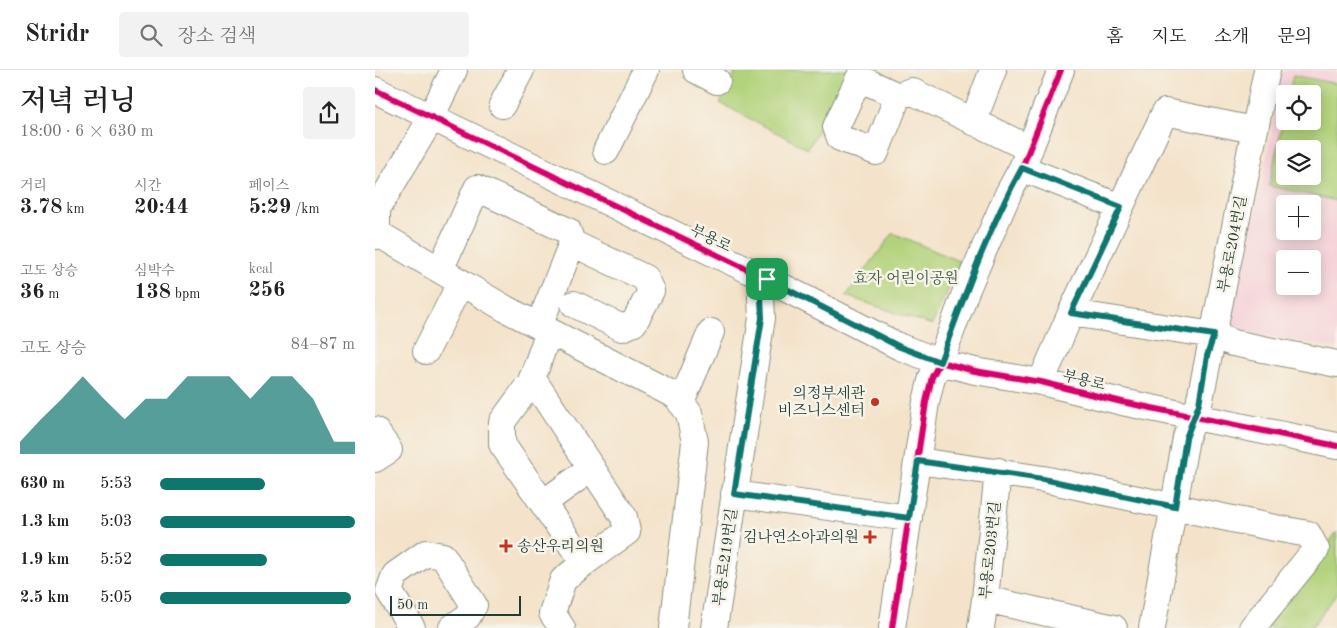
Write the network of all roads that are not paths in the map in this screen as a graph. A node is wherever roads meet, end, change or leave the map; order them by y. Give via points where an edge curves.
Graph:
1 (454, 70) edge
2 (521, 70) edge
3 (646, 70) edge
4 (993, 70) edge
5 (1061, 70) edge
6 (1267, 70) edge
7 (375, 90) edge
8 (898, 96) dead end
9 (502, 104) dead end
10 (430, 117) junction
11 (973, 122) junction
12 (1254, 130) junction
13 (606, 151) dead end
14 (1026, 159) junction
15 (1121, 207) junction
16 (376, 222) edge
17 (572, 243) junction
18 (450, 276) junction
19 (767, 279) junction
20 (574, 304) dead end
21 (1071, 313) junction
22 (544, 328) junction
23 (711, 332) dead end
24 (1214, 335) junction
25 (426, 351) dead end
26 (940, 362) junction
27 (1337, 364) edge
28 (531, 378) junction
29 (1041, 382) junction
30 (681, 403) junction
31 (1194, 417) junction
32 (375, 430) edge
33 (1337, 446) edge
34 (375, 459) edge
35 (918, 461) junction
36 (592, 468) junction
37 (998, 471) junction
38 (734, 494) junction
39 (543, 503) junction
40 (1175, 507) junction
41 (909, 518) junction
42 (584, 562) junction
43 (985, 599) junction
44 (412, 628) edge
45 (452, 628) edge
46 (562, 628) edge
47 (673, 628) edge
48 (715, 628) edge
49 (892, 628) edge
50 (981, 628) edge
51 (1114, 628) edge
52 (1152, 628) edge
53 (1252, 628) edge

1 - 10 street
2 - 9 street
3 - 13 street
4 - 11 street
5 - 14 street
6 - 12 street, 부용로204번길
7 - 10 street, 부용로
8 - 11 street via 911,91
10 - 16 street
10 - 19 street, 부용로
11 - 14 street
12 - 15 street via 1165,112
12 - 24 street, 부용로204번길
14 - 15 street
14 - 26 street via 1000,212
15 - 21 street
16 - 18 street
17 - 18 street via 568,231 477,188
17 - 20 street via 645,278 651,291 634,323 622,328
17 - 22 street
18 - 22 street
18 - 25 street
19 - 26 street, 부용로 via 900,347
19 - 38 street, 부용로219번길 via 761,298 762,318
21 - 24 street
21 - 29 street
22 - 28 street
22 - 30 street via 676,396
23 - 30 street
24 - 27 street via 1233,343
24 - 31 street, 부용로204번길
26 - 29 street, 부용로
26 - 35 street via 932,377
28 - 36 street
28 - 39 street via 502,422 502,444
29 - 31 street, 부용로
30 - 47 street via 689,413 695,442
31 - 33 street, 부용로
31 - 40 street via 1186,438
32 - 34 street via 389,450
35 - 37 street
35 - 41 street
36 - 39 street
36 - 42 street via 624,517 627,532
37 - 40 street
37 - 43 street, 부용로203번길
38 - 41 street
38 - 48 street, 부용로219번길
39 - 42 street
40 - 52 street
40 - 53 street via 1309,534 1316,549
41 - 49 street
42 - 46 street via 563,580 552,613
43 - 50 street, 부용로203번길
43 - 51 street
44 - 45 street via 389,591 395,575 426,553 443,556 475,605 468,616

